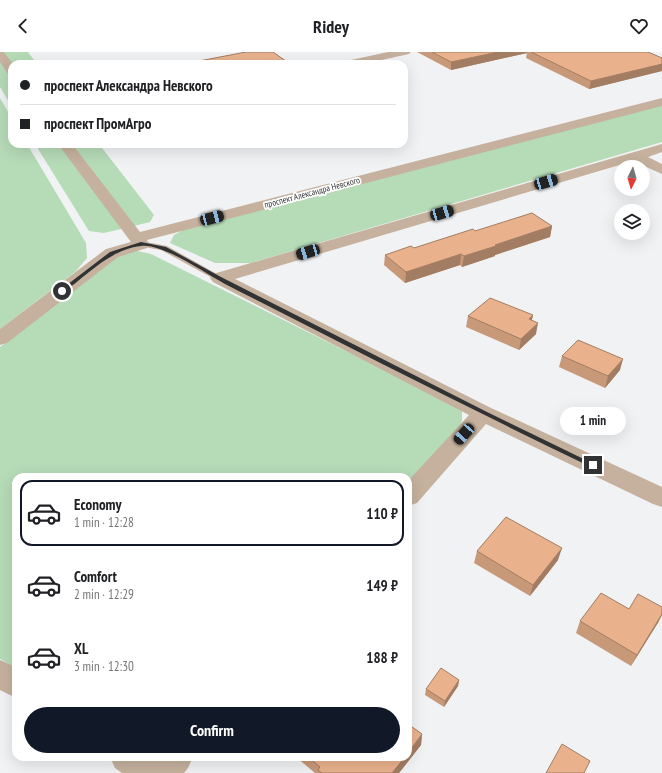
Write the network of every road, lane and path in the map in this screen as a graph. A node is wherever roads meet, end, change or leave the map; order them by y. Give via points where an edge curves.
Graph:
1 (3, 52) edge
2 (405, 52) edge
3 (0, 53) edge
4 (366, 60) edge
5 (8, 65) edge
6 (662, 102) edge
7 (69, 148) edge
8 (662, 148) edge
9 (634, 156) junction
10 (662, 170) edge
11 (138, 241) junction
12 (219, 278) junction
13 (0, 338) edge
14 (483, 413) junction
15 (412, 493) edge
16 (662, 498) edge
17 (0, 673) edge
18 (12, 681) edge
19 (132, 761) edge
20 (174, 761) edge
21 (150, 773) edge
22 (163, 773) edge

1 - 3 street
2 - 4 street
3 - 5 street
6 - 11 street, проспект Александра Невского
7 - 11 street
8 - 9 street
9 - 10 street
9 - 12 street
11 - 12 lane via 164,248
11 - 13 street, проспект Александра Невского via 112,253
12 - 14 street
14 - 15 street
14 - 16 street
17 - 18 street
19 - 21 street
20 - 22 street

